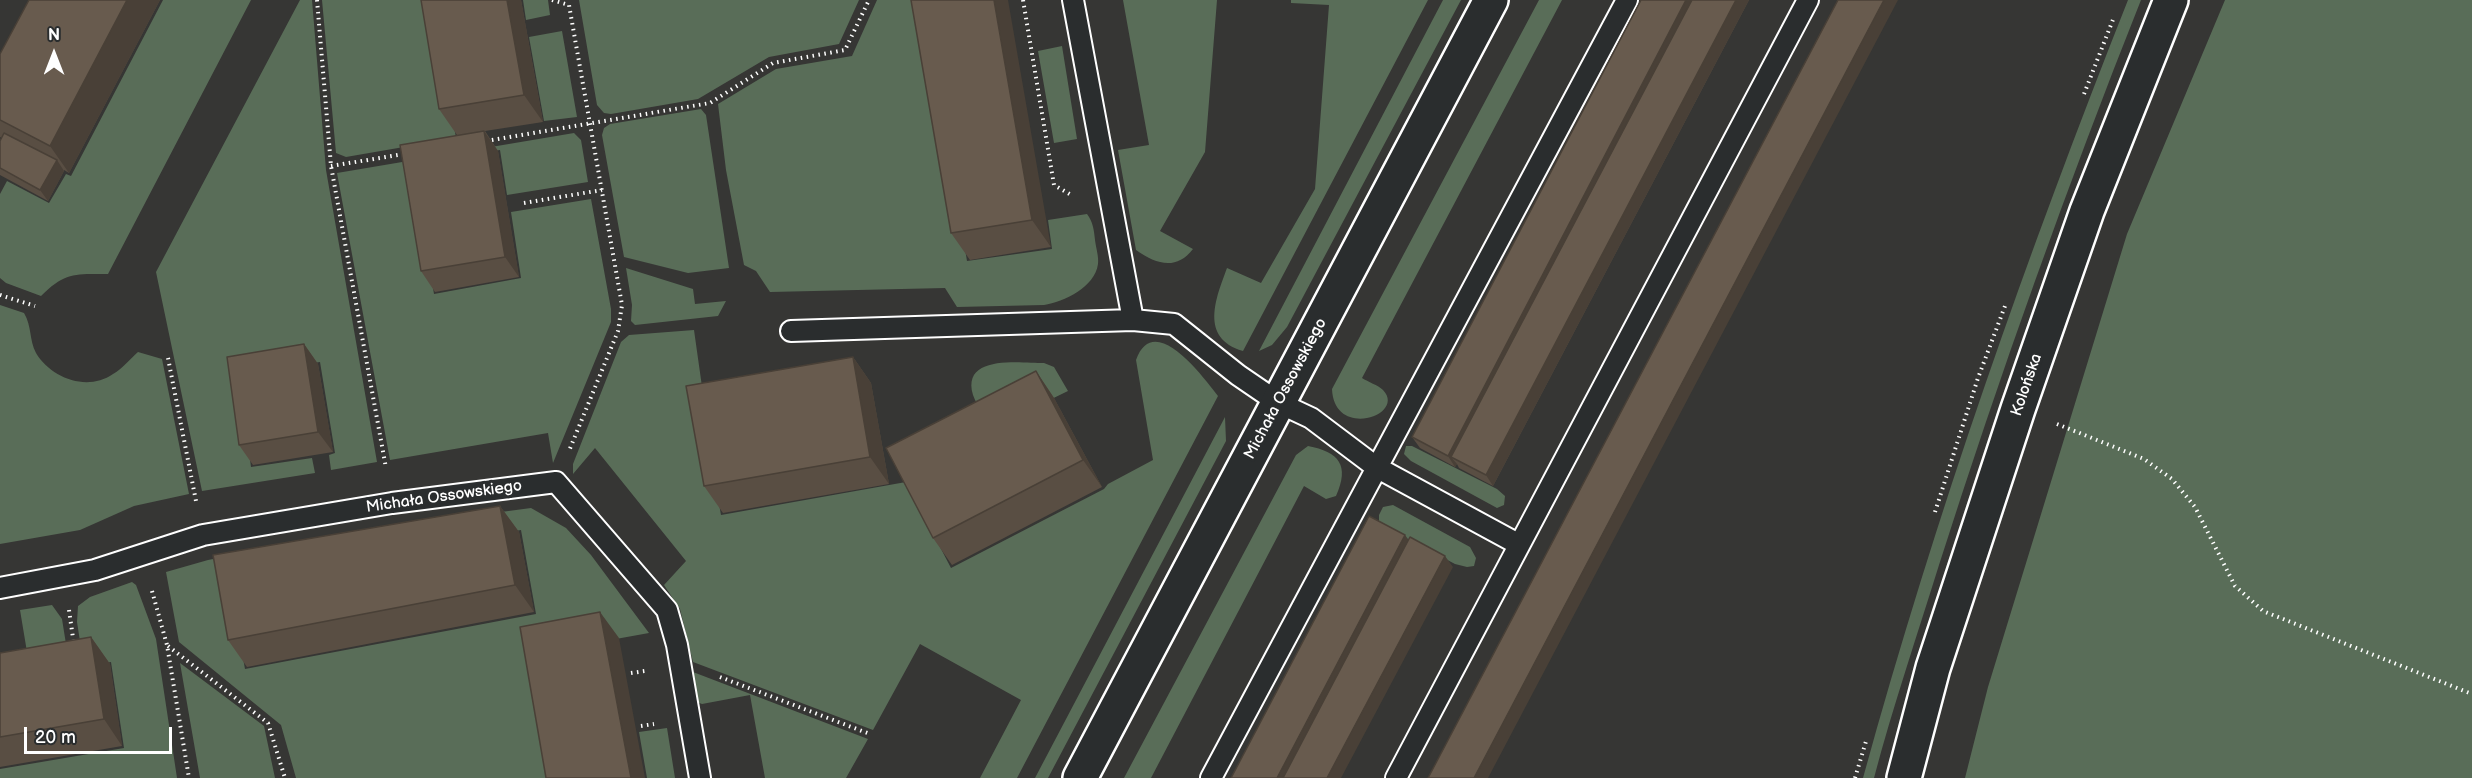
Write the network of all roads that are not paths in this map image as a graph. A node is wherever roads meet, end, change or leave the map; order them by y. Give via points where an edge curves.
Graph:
1 (1072, 0) edge
2 (1491, 0) edge
3 (1627, 0) edge
4 (1808, 0) edge
5 (2171, 0) edge
6 (1133, 321) junction
7 (791, 331) dead end
8 (1279, 403) junction
9 (1376, 467) junction
10 (1518, 544) junction
11 (0, 588) edge
12 (700, 778) edge
13 (1080, 778) edge
14 (1211, 778) edge
15 (1396, 778) edge
16 (1904, 778) edge

1 - 6 lane
2 - 8 street, Michała Ossowskiego
3 - 9 lane
4 - 10 lane
5 - 16 street, Kolońska via 2087,211 2018,409 1934,668
6 - 7 lane
6 - 8 lane via 1174,324
8 - 9 lane via 1311,418
8 - 13 street, Michała Ossowskiego
9 - 10 lane
9 - 14 lane
10 - 15 lane
11 - 12 lane, Michała Ossowskiego via 95,570 203,535 392,503 556,482 667,610

